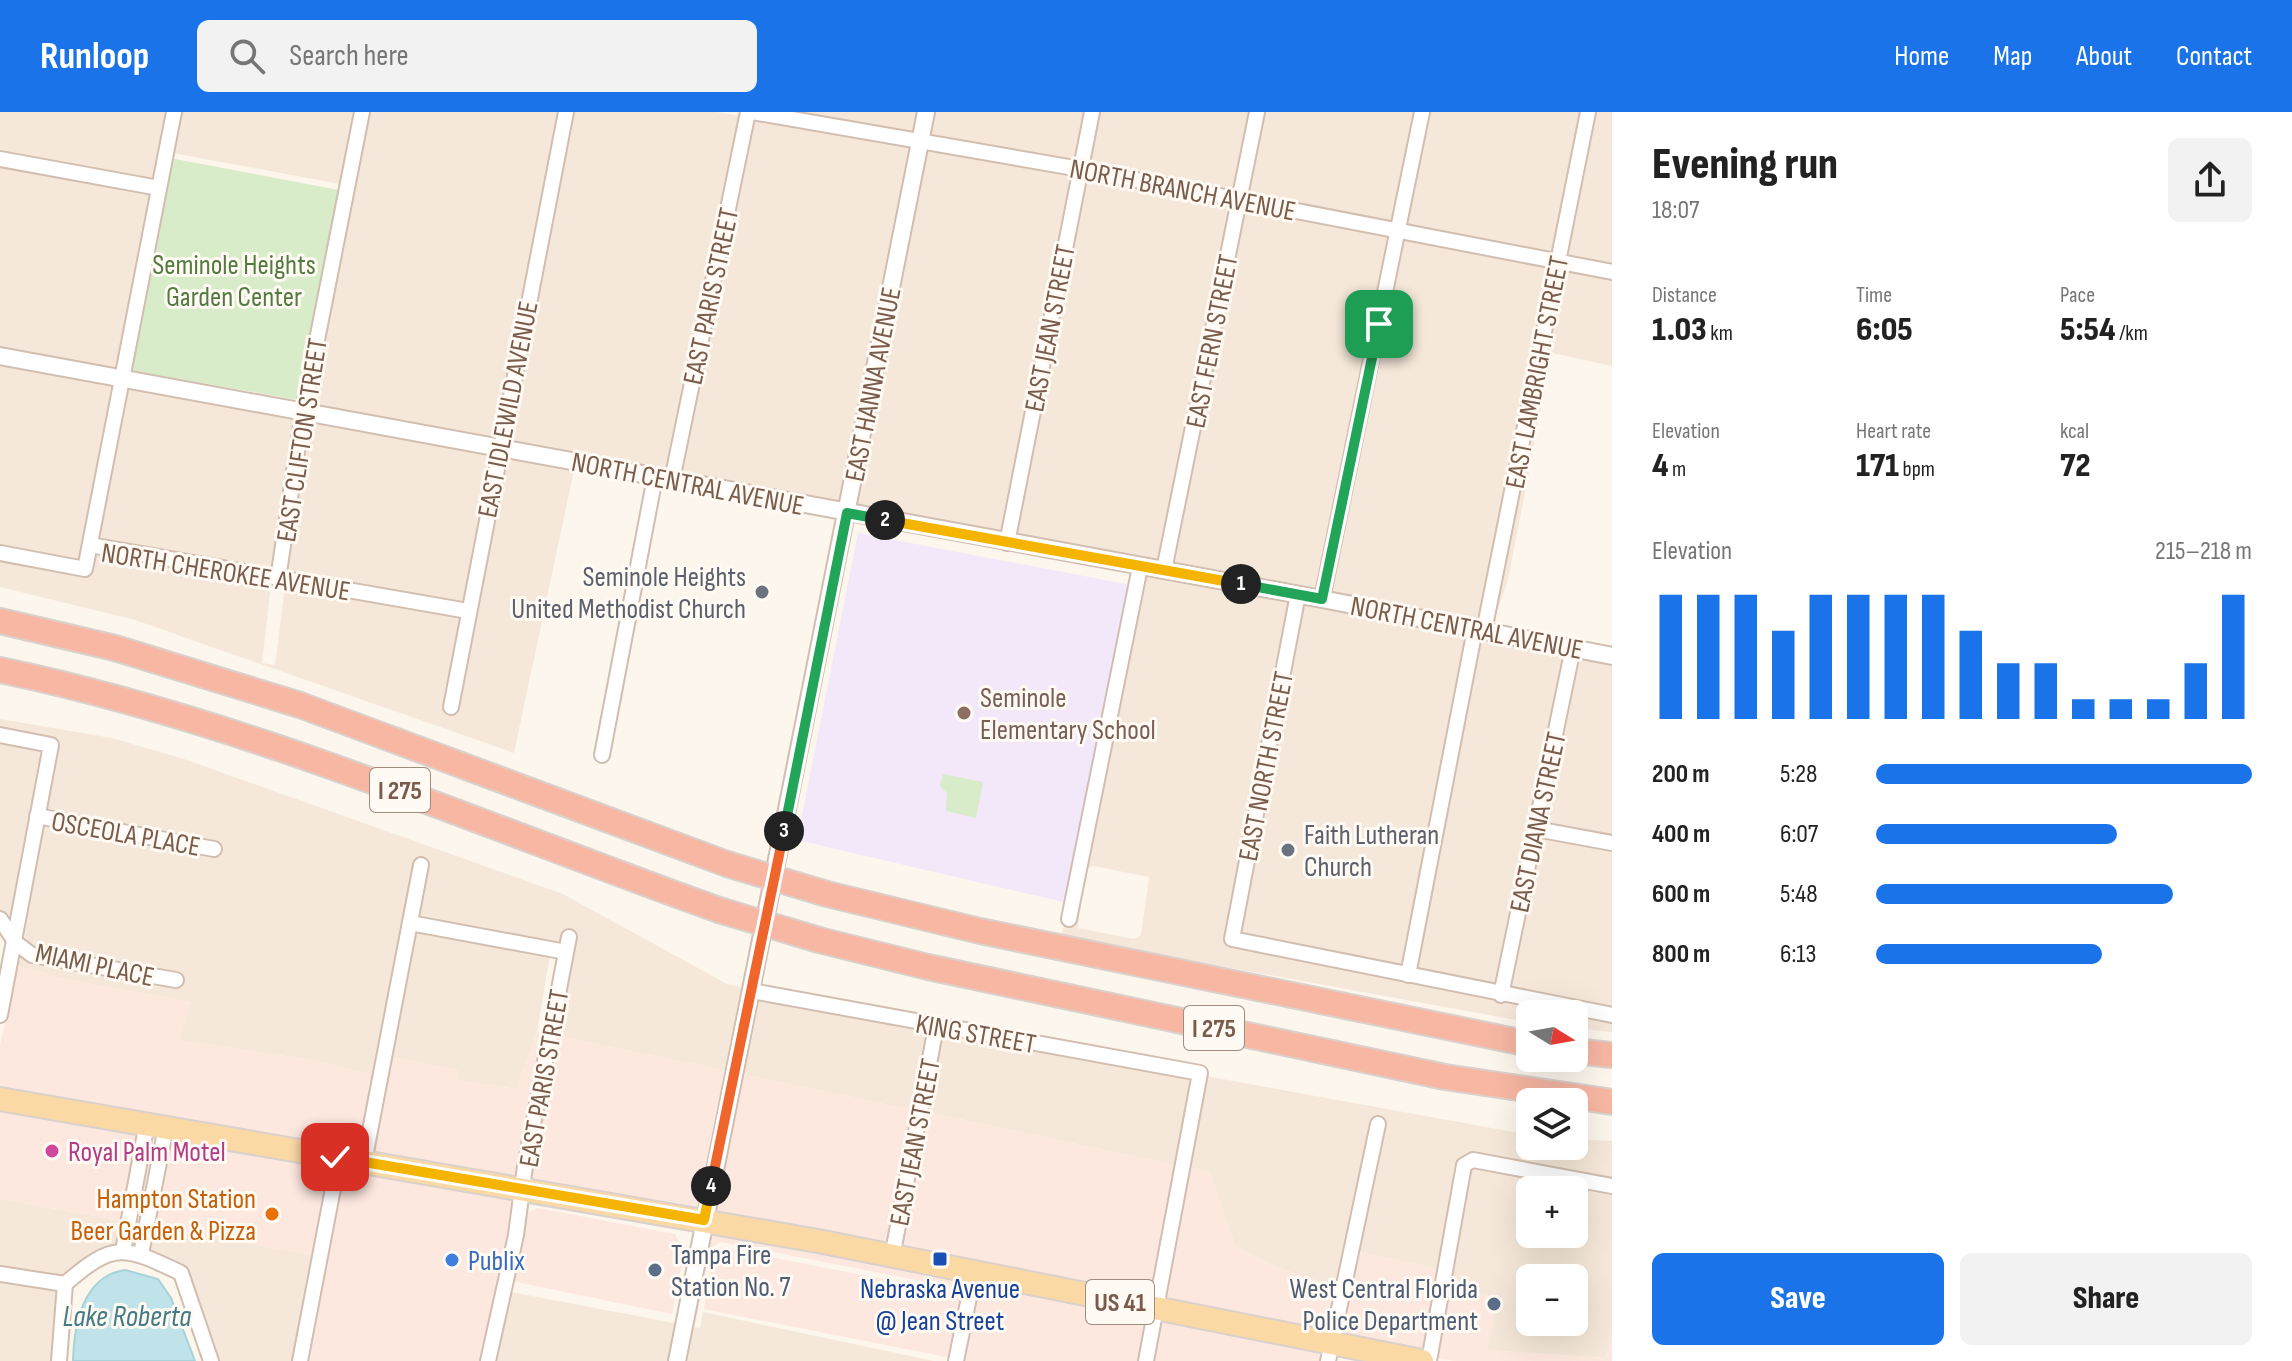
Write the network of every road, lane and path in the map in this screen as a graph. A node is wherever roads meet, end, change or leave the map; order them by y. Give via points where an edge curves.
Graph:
1 (174, 112) edge
2 (362, 112) edge
3 (566, 112) edge
4 (750, 112) edge
5 (926, 112) edge
6 (1092, 112) edge
7 (1257, 112) edge
8 (1422, 112) edge
9 (1588, 112) edge
10 (920, 142) junction
11 (0, 159) edge
12 (1080, 169) junction
13 (159, 188) junction
14 (1240, 200) junction
15 (1399, 230) junction
16 (1558, 260) junction
17 (1612, 272) edge
18 (0, 356) edge
19 (123, 378) junction
20 (303, 411) junction
21 (499, 447) junction
22 (655, 477) junction
23 (672, 480) junction
24 (847, 513) junction
25 (1007, 543) junction
26 (90, 545) junction
27 (0, 553) edge
28 (1140, 567) junction
29 (1164, 570) junction
30 (278, 579) junction
31 (1298, 594) junction
32 (1322, 599) junction
33 (468, 611) junction
34 (0, 621) edge
35 (1480, 630) junction
36 (1573, 648) junction
37 (1612, 656) edge
38 (0, 670) edge
39 (451, 707) dead end
40 (0, 735) edge
41 (602, 755) dead end
42 (37, 816) junction
43 (1536, 829) junction
44 (1612, 843) edge
45 (214, 849) dead end
46 (421, 865) dead end
47 (0, 919) edge
48 (1069, 919) dead end
49 (410, 923) junction
50 (16, 943) junction
51 (1408, 975) junction
52 (176, 980) dead end
53 (752, 991) junction
54 (1501, 995) junction
55 (0, 1015) edge
56 (1612, 1015) edge
57 (936, 1027) junction
58 (1516, 1041) edge
59 (1588, 1052) edge
60 (1612, 1055) edge
61 (0, 1099) edge
62 (1612, 1102) edge
63 (1378, 1124) dead end
64 (156, 1125) junction
65 (339, 1157) junction
66 (364, 1162) junction
67 (1612, 1186) edge
68 (523, 1189) junction
69 (704, 1220) junction
70 (123, 1251) junction
71 (141, 1254) junction
72 (892, 1257) junction
73 (974, 1273) junction
74 (0, 1274) edge
75 (65, 1284) junction
76 (1156, 1309) junction
77 (1330, 1352) edge
78 (59, 1361) edge
79 (211, 1361) edge
80 (300, 1361) edge
81 (488, 1361) edge
82 (677, 1361) edge
83 (956, 1361) edge
84 (1146, 1361) edge
85 (1422, 1361) edge
86 (1429, 1361) edge

1 - 13 street
2 - 20 street, EAST CLIFTON STREET
3 - 21 street, EAST IDLEWILD AVENUE
4 - 10 street, NORTH BRANCH AVENUE
4 - 23 street, EAST PARIS STREET
5 - 10 street, EAST HANNA AVENUE
6 - 12 street, EAST JEAN STREET
7 - 14 street, EAST FERN STREET
8 - 15 street
9 - 16 street, EAST LAMBRIGHT STREET
10 - 12 street, NORTH BRANCH AVENUE
10 - 24 street, EAST HANNA AVENUE
11 - 13 street
12 - 14 street, NORTH BRANCH AVENUE
12 - 25 street, EAST JEAN STREET
13 - 19 street
14 - 15 street, NORTH BRANCH AVENUE
14 - 29 street, EAST FERN STREET
15 - 16 street, NORTH BRANCH AVENUE
15 - 32 street
16 - 17 street, NORTH BRANCH AVENUE
16 - 35 street, EAST LAMBRIGHT STREET
18 - 19 street, NORTH CENTRAL AVENUE
19 - 20 street, NORTH CENTRAL AVENUE
19 - 26 street
20 - 21 street, NORTH CENTRAL AVENUE
20 - 30 street, EAST CLIFTON STREET
21 - 22 street, NORTH CENTRAL AVENUE
21 - 33 street, EAST IDLEWILD AVENUE
22 - 23 street, NORTH CENTRAL AVENUE
22 - 41 street
23 - 24 street, NORTH CENTRAL AVENUE
24 - 25 street, NORTH CENTRAL AVENUE
24 - 53 street, EAST HANNA AVENUE
25 - 28 street, NORTH CENTRAL AVENUE
26 - 27 street, NORTH CHEROKEE AVENUE via 85,569
26 - 30 street, NORTH CHEROKEE AVENUE
28 - 29 street, NORTH CENTRAL AVENUE
28 - 48 street
29 - 31 street, NORTH CENTRAL AVENUE
30 - 33 street, NORTH CHEROKEE AVENUE
31 - 32 street, NORTH CENTRAL AVENUE
31 - 51 street, EAST NORTH STREET via 1232,939
32 - 35 street, NORTH CENTRAL AVENUE
33 - 39 street, EAST IDLEWILD AVENUE
34 - 58 highway, I 275, bridge via 115,648 300,705 727,864 827,894 994,934
35 - 36 street, NORTH CENTRAL AVENUE
35 - 51 street, EAST LAMBRIGHT STREET
36 - 37 street, NORTH CENTRAL AVENUE
36 - 43 street, EAST DIANA STREET
38 - 62 highway, I 275, bridge via 105,694 256,739 719,910 819,940 1418,1072
40 - 42 street via 51,745
42 - 45 street, OSCEOLA PLACE
42 - 50 street
43 - 44 street
43 - 54 street, EAST DIANA STREET
46 - 49 street
47 - 50 street
49 - 66 street
49 - 68 street, EAST PARIS STREET via 568,944
50 - 52 street, MIAMI PLACE via 32,955
50 - 55 street
51 - 54 street
53 - 57 street, KING STREET
53 - 69 street, EAST HANNA AVENUE
54 - 56 street
57 - 72 street, EAST JEAN STREET
57 - 76 street, KING STREET via 1200,1073
59 - 60 highway
61 - 64 main road, US 41
63 - 77 street
64 - 65 main road, US 41
64 - 70 street
64 - 71 street
65 - 66 main road, US 41
65 - 80 street
66 - 68 main road, US 41
67 - 86 street via 1473,1160 1464,1165
68 - 69 main road, US 41
68 - 81 street, EAST PARIS STREET
69 - 72 main road, US 41
69 - 82 street, EAST HANNA AVENUE
70 - 71 street
70 - 75 street via 96,1257
71 - 79 street via 181,1273
72 - 73 main road, US 41
73 - 76 main road, US 41
73 - 83 street
74 - 75 street
75 - 78 street
76 - 77 main road, US 41
76 - 84 street
77 - 85 main road, US 41

